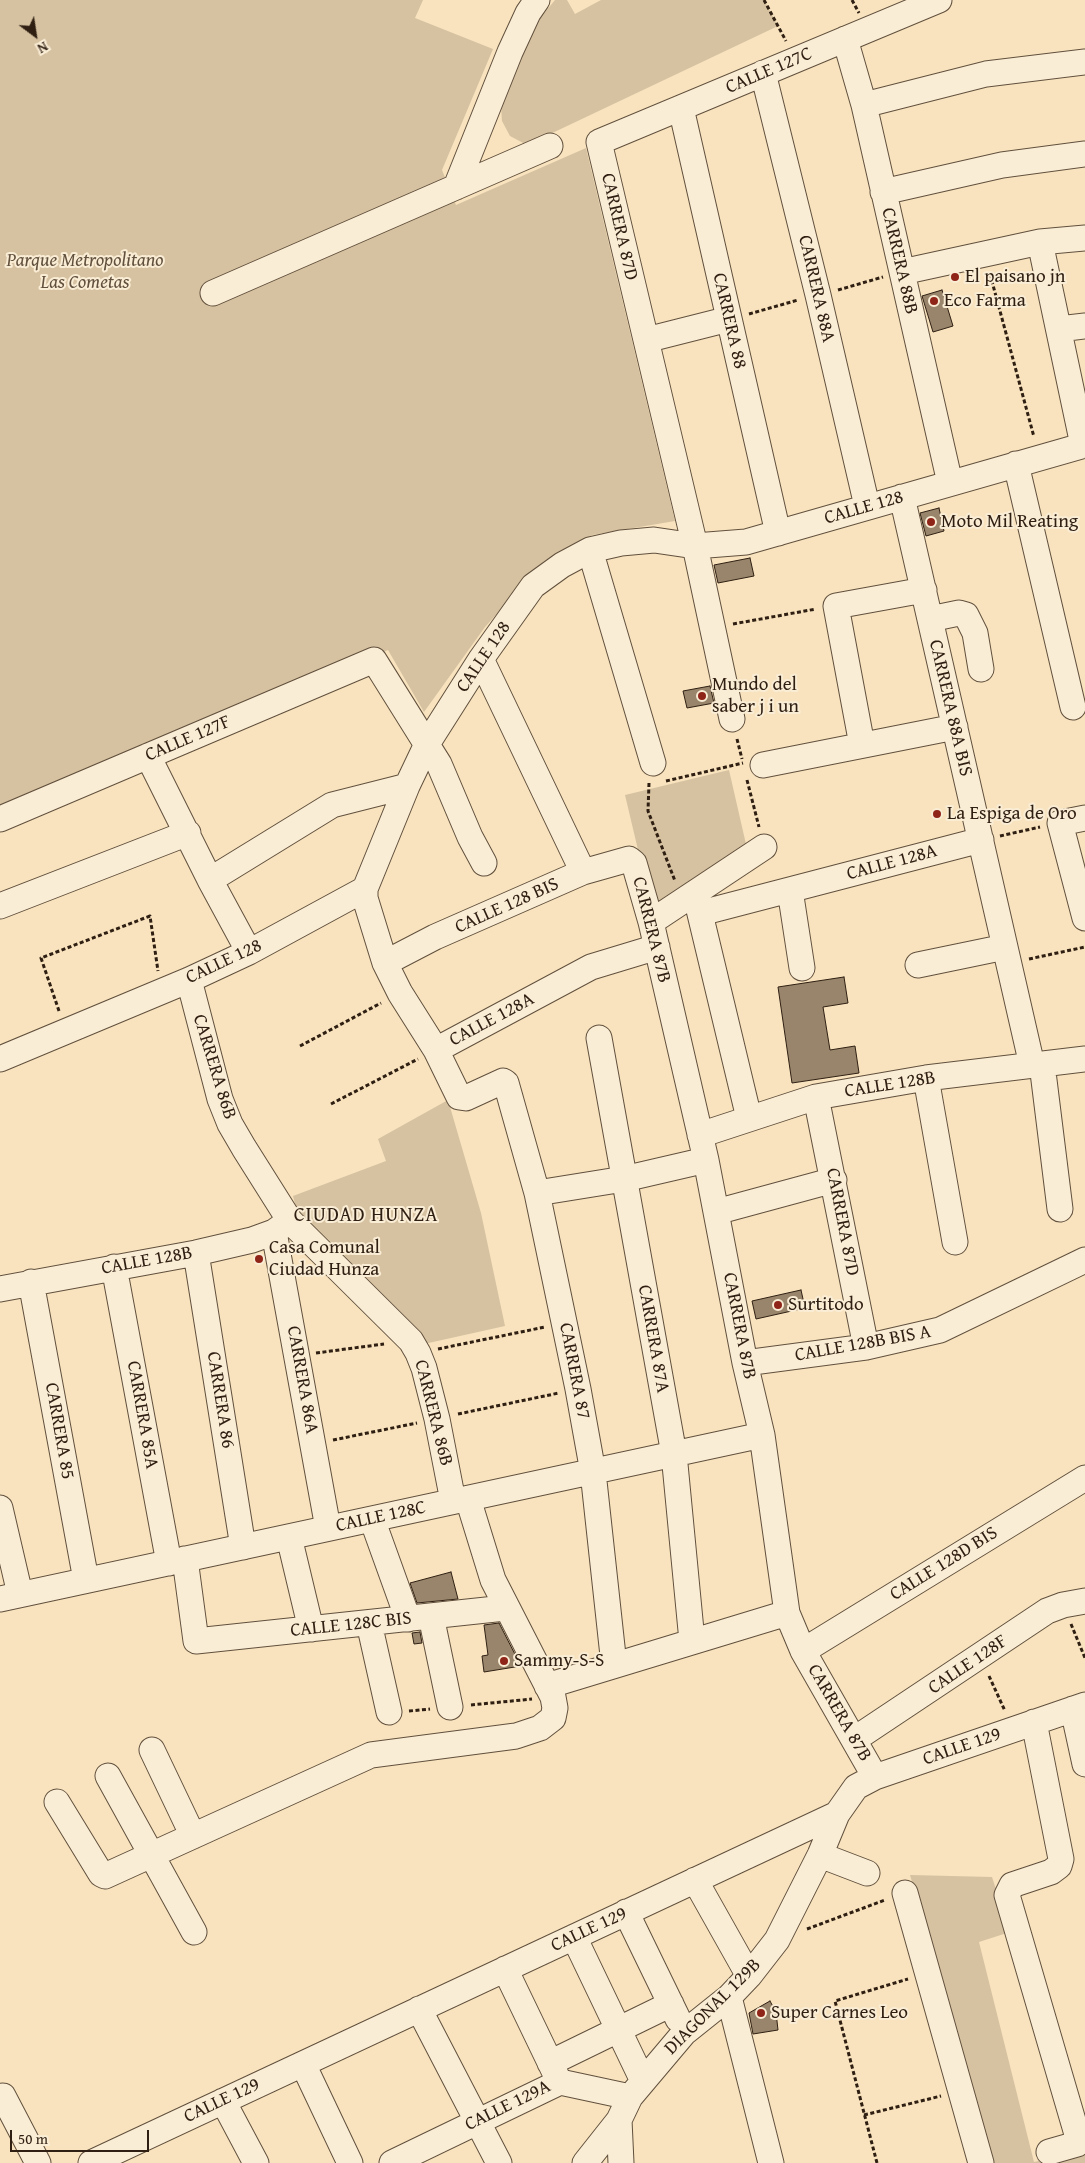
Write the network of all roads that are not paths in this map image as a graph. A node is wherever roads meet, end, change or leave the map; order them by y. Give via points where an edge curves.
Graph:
1 (537, 0) edge
2 (939, 0) edge
3 (845, 39) junction
4 (1085, 62) edge
5 (763, 73) junction
6 (864, 105) junction
7 (681, 108) junction
8 (599, 142) joint
9 (550, 146) dead end
10 (1085, 154) edge
11 (456, 187) junction
12 (884, 192) junction
13 (1085, 238) edge
14 (1040, 242) junction
15 (902, 272) junction
16 (213, 293) dead end
17 (729, 319) junction
18 (1085, 326) edge
19 (1059, 329) junction
20 (646, 340) junction
21 (1084, 445) edge
22 (1028, 461) junction
23 (950, 483) junction
24 (902, 497) junction
25 (867, 506) junction
26 (778, 533) junction
27 (694, 546) junction
28 (590, 550) junction
29 (924, 590) junction
30 (930, 619) junction
31 (481, 659) junction
32 (981, 669) dead end
33 (1073, 707) dead end
34 (732, 719) road end
35 (955, 727) junction
36 (427, 744) junction
37 (862, 745) junction
38 (148, 756) junction
39 (653, 763) dead end
40 (753, 764) road end
41 (407, 786) junction
42 (1085, 818) edge
43 (0, 819) edge
44 (188, 833) junction
45 (980, 840) junction
46 (764, 847) road end
47 (632, 860) joint
48 (484, 863) dead end
49 (583, 872) junction
50 (210, 880) junction
51 (365, 889) junction
52 (790, 890) junction
53 (693, 902) junction
54 (0, 906) edge
55 (1085, 918) edge
56 (651, 922) junction
57 (657, 947) junction
58 (249, 952) junction
59 (1007, 955) junction
60 (385, 964) junction
61 (918, 965) dead end
62 (802, 968) dead end
63 (189, 980) junction
64 (600, 1038) dead end
65 (436, 1050) junction
66 (0, 1059) edge
67 (1085, 1059) edge
68 (1037, 1065) junction
69 (926, 1078) junction
70 (816, 1097) junction
71 (749, 1118) junction
72 (700, 1135) junction
73 (706, 1160) junction
74 (624, 1179) junction
75 (834, 1180) junction
76 (538, 1193) junction
77 (1060, 1209) dead end
78 (716, 1212) junction
79 (282, 1226) junction
80 (955, 1242) dead end
81 (196, 1253) junction
82 (1085, 1260) edge
83 (114, 1267) junction
84 (31, 1282) junction
85 (0, 1290) edge
86 (866, 1347) junction
87 (745, 1363) junction
88 (762, 1435) junction
89 (674, 1454) junction
90 (593, 1472) junction
91 (1085, 1478) edge
92 (461, 1500) junction
93 (0, 1508) edge
94 (372, 1519) junction
95 (328, 1528) junction
96 (289, 1537) junction
97 (243, 1546) junction
98 (177, 1561) junction
99 (86, 1580) junction
100 (10, 1596) edge
101 (1074, 1603) edge
102 (505, 1608) junction
103 (787, 1612) junction
104 (420, 1618) junction
105 (369, 1623) junction
106 (311, 1629) junction
107 (196, 1641) joint
108 (692, 1641) junction
109 (803, 1651) junction
110 (614, 1665) junction
111 (550, 1692) junction
112 (450, 1707) dead end
113 (1079, 1707) edge
114 (389, 1712) dead end
115 (1024, 1726) junction
116 (855, 1739) junction
117 (152, 1750) dead end
118 (1085, 1764) edge
119 (108, 1776) dead end
120 (875, 1777) junction
121 (58, 1802) dead end
122 (837, 1814) junction
123 (193, 1836) junction
124 (820, 1855) junction
125 (152, 1856) junction
126 (867, 1873) dead end
127 (695, 1880) junction
128 (905, 1893) road end
129 (626, 1912) junction
130 (194, 1932) dead end
131 (574, 1937) junction
132 (505, 1969) junction
133 (749, 1976) junction
134 (729, 1997) junction
135 (671, 2004) junction
136 (419, 2009) junction
137 (618, 2030) junction
138 (684, 2033) junction
139 (303, 2064) junction
140 (554, 2072) junction
141 (636, 2089) junction
142 (4, 2096) dead end
143 (223, 2101) junction
144 (619, 2120) junction
145 (477, 2122) junction
146 (1049, 2152) dead end
147 (124, 2156) edge
148 (38, 2163) edge
149 (91, 2163) edge
150 (256, 2163) edge
151 (350, 2163) edge
152 (392, 2163) edge
153 (499, 2163) edge
154 (585, 2163) edge
155 (621, 2163) edge
156 (771, 2163) edge
157 (981, 2163) edge

1 - 11 street via 510,52
2 - 3 street, CALLE 127C
3 - 5 street, CALLE 127C
3 - 6 street, CARRERA 88B
4 - 6 street via 986,74
5 - 7 street, CALLE 127C
5 - 25 street, CARRERA 88A
6 - 12 street, CARRERA 88B
7 - 8 street, CALLE 127C
7 - 17 street, CARRERA 88
8 - 20 street, CARRERA 87D
9 - 11 street
10 - 12 street via 1002,165
11 - 16 street
12 - 15 street, CARRERA 88B
13 - 14 street
14 - 15 street
14 - 19 street
15 - 23 street, CARRERA 88B
17 - 20 street
17 - 26 street, CARRERA 88
18 - 19 street
19 - 21 street
20 - 27 street, CARRERA 87D
21 - 22 street, CALLE 128
22 - 23 street, CALLE 128
22 - 33 street
23 - 24 street, CALLE 128
24 - 25 street, CALLE 128
24 - 29 street, CARRERA 88A BIS
25 - 26 street, CALLE 128
26 - 27 street, CALLE 128 via 746,542
27 - 28 street, CALLE 128 via 654,540
27 - 34 street, CARRERA 87D
28 - 31 street, CALLE 128 via 533,586
28 - 39 street
29 - 30 street, CARRERA 88A BIS
29 - 37 street via 836,606
30 - 32 street via 959,613 966,615 975,633
30 - 35 street, CARRERA 88A BIS
31 - 36 street, CALLE 128
31 - 49 street
35 - 37 street
35 - 45 street, CARRERA 88A BIS
36 - 38 street, CALLE 127F via 372,660
36 - 41 street, CALLE 128
36 - 48 street
37 - 40 street
38 - 43 street, CALLE 127F
38 - 44 street
41 - 50 street via 332,805
41 - 51 street, CALLE 128
42 - 55 street via 1060,823
44 - 50 street
44 - 54 street
45 - 52 street, CALLE 128A
45 - 59 street, CARRERA 88A BIS
46 - 53 street, CALLE 128A
47 - 49 street, CALLE 128 BIS
47 - 56 street, CARRERA 87B
49 - 60 street, CALLE 128 BIS via 435,937
50 - 58 street
51 - 58 street, CALLE 128
51 - 60 street
52 - 53 street, CALLE 128A
52 - 62 street
53 - 56 street, CALLE 128A
53 - 71 street
56 - 57 street, CARRERA 87B
57 - 65 street, CALLE 128A via 591,967
57 - 72 street, CARRERA 87B
58 - 63 street, CALLE 128
59 - 61 street
59 - 68 street, CARRERA 88A BIS
60 - 65 street
63 - 66 street, CALLE 128
63 - 79 street, CARRERA 86B via 220,1100
64 - 74 street, CARRERA 87A
65 - 76 street, CARRERA 87 via 459,1097 466,1098 504,1081 506,1083
67 - 68 street, CALLE 128B
68 - 69 street, CALLE 128B
68 - 77 street, CARRERA 88A BIS
69 - 70 street, CALLE 128B
69 - 80 street
70 - 71 street, CALLE 128B
70 - 75 street, CARRERA 87D
71 - 72 street, CALLE 128B
72 - 73 street, CARRERA 87B
73 - 74 street
73 - 78 street, CARRERA 87B
74 - 76 street
74 - 89 street, CARRERA 87A
75 - 78 street
75 - 86 street, CARRERA 87D
76 - 90 street, CARRERA 87
78 - 87 street, CARRERA 87B
79 - 81 street, CALLE 128B via 252,1240
79 - 92 street, CARRERA 86B via 414,1347 424,1368
79 - 95 street, CARRERA 86A via 298,1356
81 - 83 street, CALLE 128B
81 - 97 street, CARRERA 86
82 - 86 street, CALLE 128B BIS A via 940,1330
83 - 84 street, CALLE 128B
83 - 98 street, CARRERA 85A
84 - 85 street, CALLE 128B
84 - 99 street, CARRERA 85
86 - 87 street, CALLE 128B BIS A
87 - 88 street, CARRERA 87B
88 - 89 street, CALLE 128C
88 - 103 street, CARRERA 87B
89 - 90 street, CALLE 128C
89 - 108 street, CARRERA 87A
90 - 92 street, CALLE 128C
90 - 110 street, CARRERA 87
91 - 109 street, CALLE 128D BIS
92 - 94 street, CALLE 128C
92 - 102 street, CARRERA 86B
93 - 100 street
94 - 95 street, CALLE 128C
94 - 104 street
95 - 96 street, CALLE 128C
96 - 97 street, CALLE 128C
96 - 106 street
97 - 98 street, CALLE 128C
98 - 99 street, CALLE 128C
98 - 107 street, CARRERA 85A
99 - 100 street, CALLE 128C
101 - 116 street, CALLE 128F via 1048,1611
102 - 104 street, CALLE 128C BIS
102 - 111 street, CARRERA 86B
103 - 108 street
103 - 109 street, CARRERA 87B
104 - 105 street, CALLE 128C BIS
104 - 112 street
105 - 106 street, CALLE 128C BIS
105 - 114 street
106 - 107 street, CALLE 128C BIS
108 - 110 street
109 - 116 street, CARRERA 87B
110 - 111 street
111 - 123 street via 555,1708 553,1718 540,1728 516,1736 371,1755
113 - 115 street, CALLE 129
113 - 118 street
115 - 120 street, CALLE 129
115 - 146 street via 1061,1859 1059,1866 1051,1872 1012,1886 1008,1895 1079,2141
116 - 120 street, CARRERA 87B
117 - 123 street
119 - 125 street
120 - 122 street, CALLE 129 via 856,1786
121 - 125 street via 101,1874 105,1876
122 - 124 street, DIAGONAL 129B
122 - 127 street, CALLE 129
123 - 125 street
124 - 126 street
124 - 133 street, DIAGONAL 129B via 777,1940
125 - 130 street
127 - 129 street, CALLE 129
127 - 133 street
128 - 157 street
129 - 131 street, CALLE 129
129 - 135 street
131 - 132 street, CALLE 129
131 - 137 street
132 - 136 street, CALLE 129
132 - 140 street
133 - 134 street, DIAGONAL 129B
134 - 138 street, DIAGONAL 129B
134 - 156 street
135 - 137 street, CALLE 129A
135 - 138 street
136 - 139 street, CALLE 129
136 - 145 street
137 - 140 street, CALLE 129A
137 - 141 street
138 - 141 street, DIAGONAL 129B
139 - 143 street, CALLE 129
139 - 151 street
140 - 141 street, CALLE 129A
140 - 145 street, CALLE 129A
141 - 144 street, DIAGONAL 129B
142 - 148 street
143 - 147 street, CALLE 129
143 - 150 street
144 - 154 street, DIAGONAL 129B
144 - 155 street
145 - 152 street, CALLE 129A
145 - 153 street
147 - 149 street, CALLE 129

